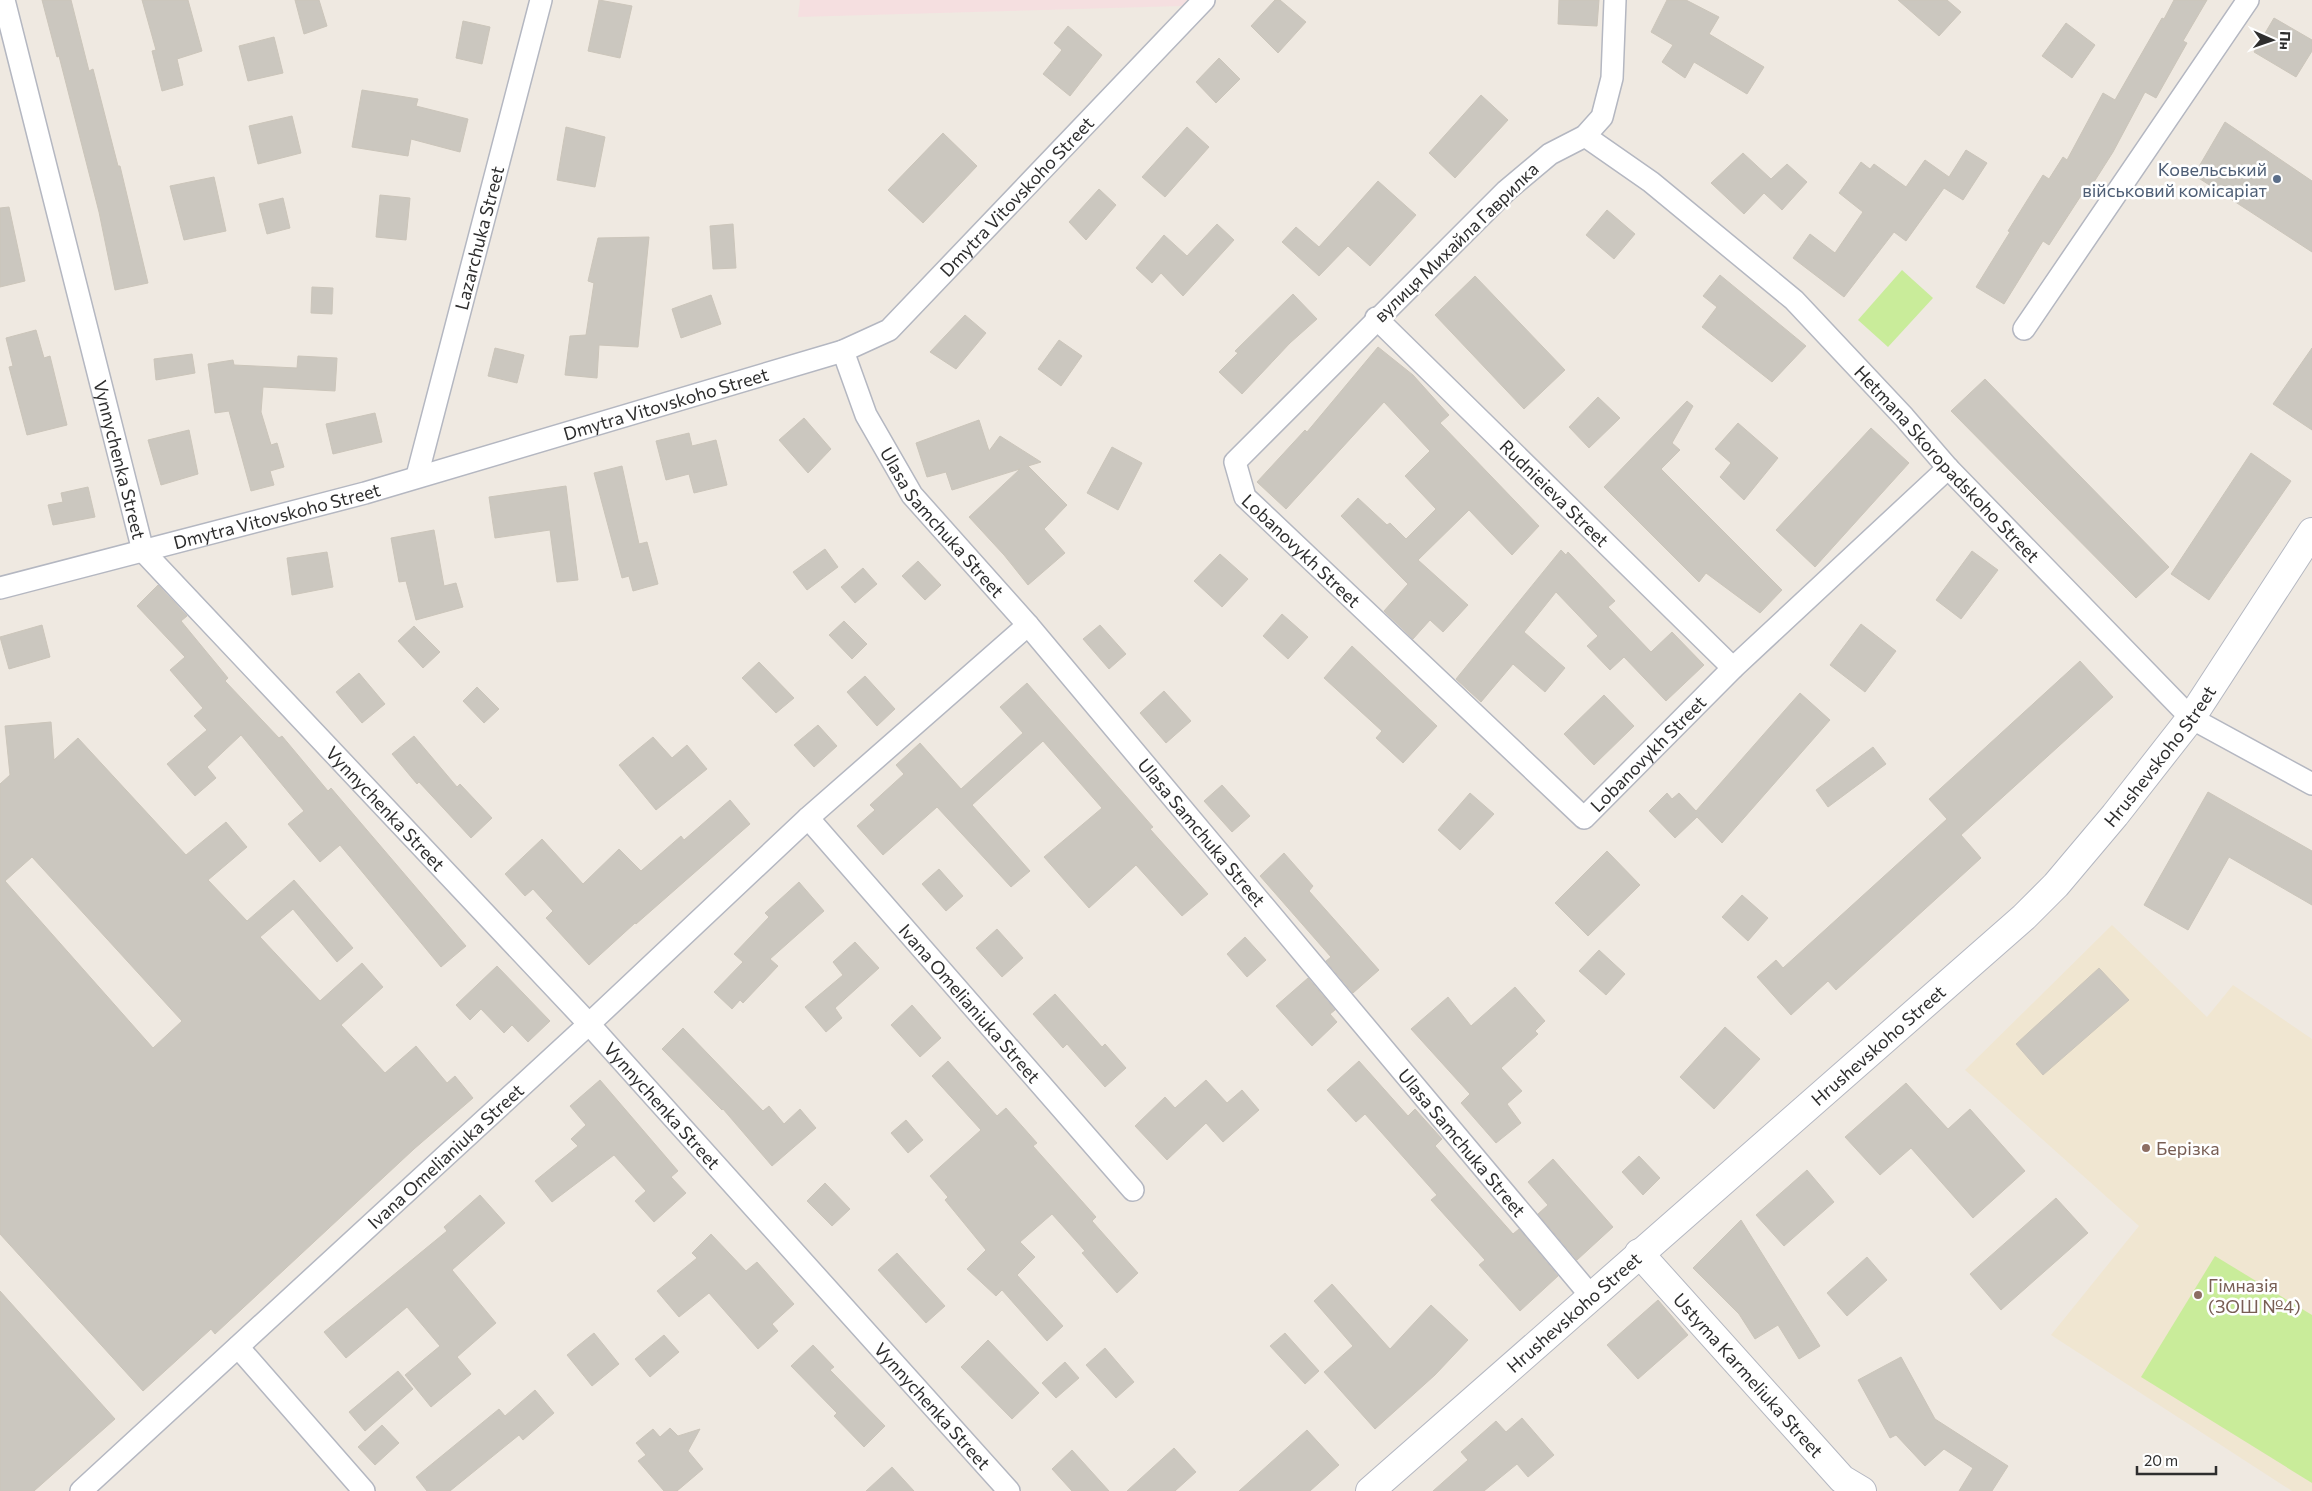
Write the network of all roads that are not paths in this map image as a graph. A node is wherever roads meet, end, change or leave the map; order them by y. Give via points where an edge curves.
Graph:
1 (4, 0) edge
2 (541, 0) edge
3 (1204, 0) edge
4 (1615, 0) edge
5 (2248, 0) edge
6 (1585, 136) junction
7 (1376, 318) junction
8 (2024, 329) dead end
9 (843, 351) junction
10 (1234, 462) joint
11 (1948, 468) junction
12 (418, 476) junction
13 (2312, 532) edge
14 (143, 551) junction
15 (0, 588) edge
16 (1028, 625) junction
17 (1733, 668) junction
18 (2191, 718) junction
19 (2312, 784) edge
20 (808, 818) junction
21 (589, 1024) junction
22 (1133, 1190) dead end
23 (1639, 1253) junction
24 (1591, 1296) junction
25 (238, 1347) junction
26 (82, 1491) edge
27 (364, 1491) edge
28 (1009, 1491) edge
29 (1370, 1491) edge
30 (1862, 1491) edge

1 - 14 street, Vynnychenka Street
2 - 12 street, Lazarchuka Street
3 - 9 street, Dmytra Vitovskoho Street via 890,330
4 - 6 street, вулиця Михайла Гаврилка via 1612,78 1602,117
5 - 8 street
6 - 7 street, вулиця Михайла Гаврилка via 1550,154 1506,191
6 - 11 street, Hetmana Skoropadskoho Street via 1651,182 1794,300
7 - 10 street, вулиця Михайла Гаврилка
7 - 17 street, Rudnieieva Street
9 - 12 street, Dmytra Vitovskoho Street
9 - 16 street, Ulasa Samchuka Street via 866,415 912,495
10 - 17 street, Lobanovykh Street via 1245,497 1584,818
11 - 17 street, Lobanovykh Street
11 - 18 street, Hetmana Skoropadskoho Street
12 - 14 street, Dmytra Vitovskoho Street
13 - 18 street, Hrushevskoho Street
14 - 15 street, Dmytra Vitovskoho Street
14 - 21 street, Vynnychenka Street
16 - 20 street, Ivana Omelianiuka Street
16 - 24 street, Ulasa Samchuka Street
18 - 19 street, Hetmana Skoropadskoho Street
18 - 23 street, Hrushevskoho Street via 2097,836 2024,916
20 - 21 street, Ivana Omelianiuka Street
20 - 22 street, Ivana Omelianiuka Street
21 - 25 street, Ivana Omelianiuka Street
21 - 28 street, Vynnychenka Street
23 - 24 street, Hrushevskoho Street
23 - 30 street, Ustyma Karmeliuka Street via 1842,1479
24 - 29 street, Hrushevskoho Street
25 - 26 street, Ivana Omelianiuka Street
25 - 27 street

